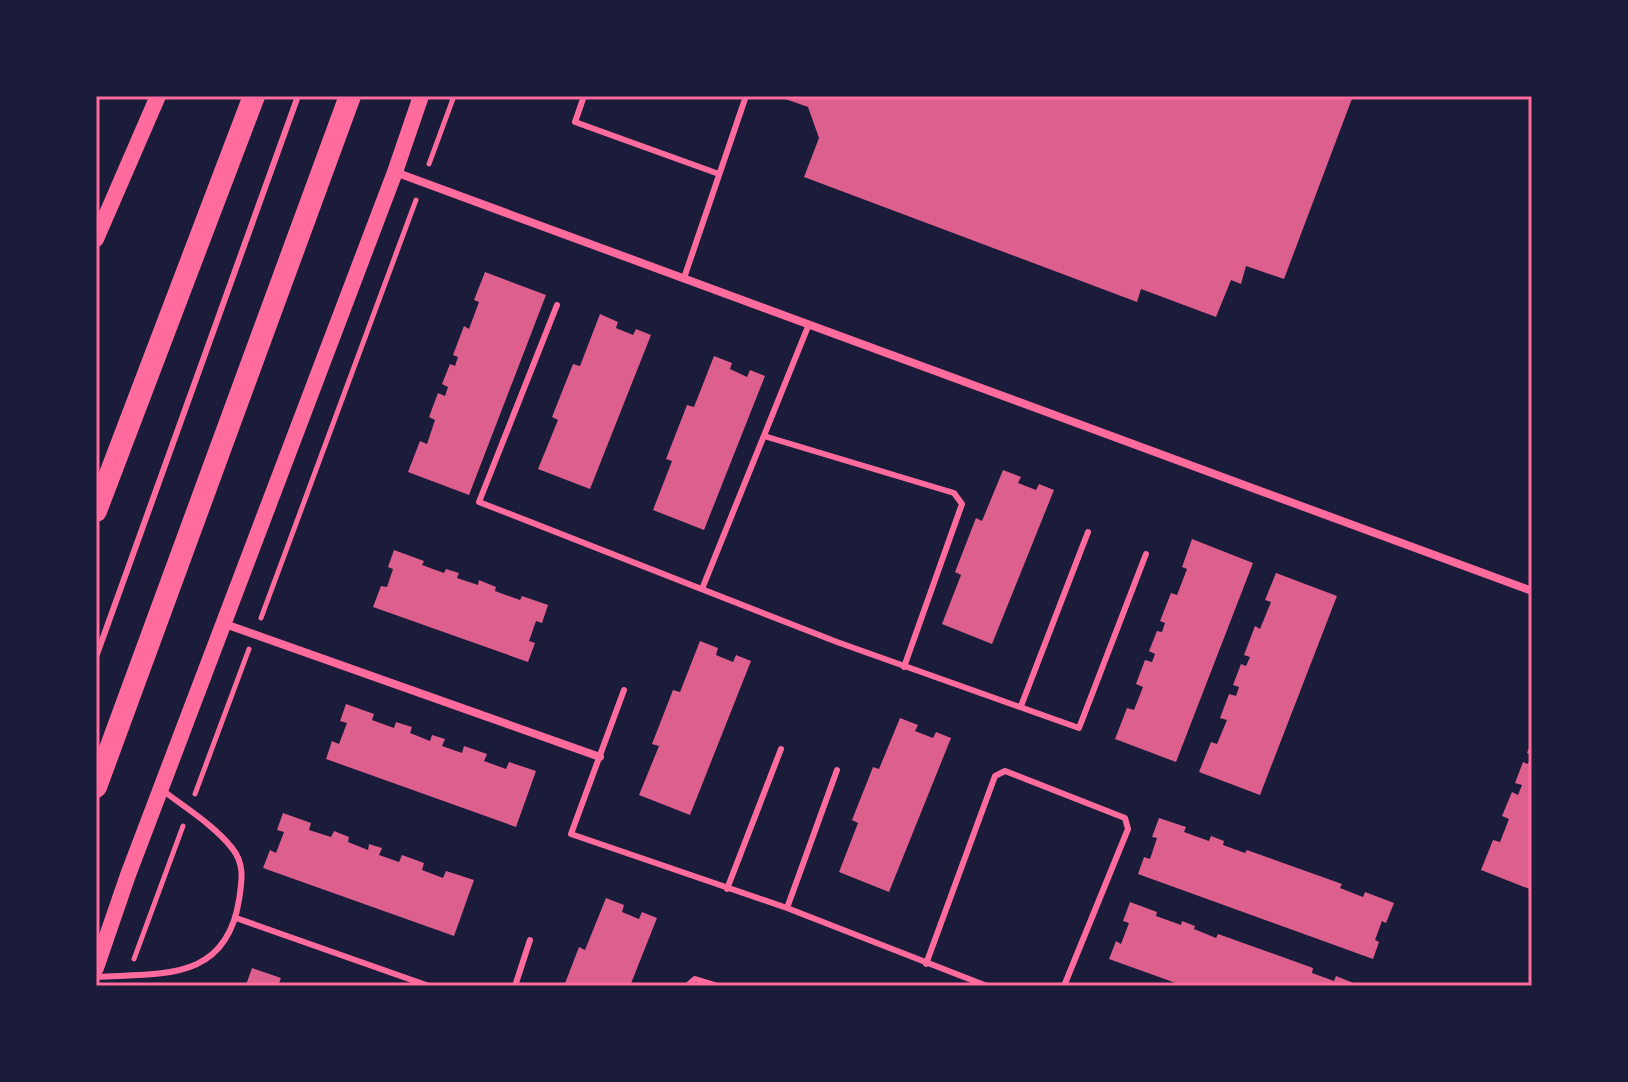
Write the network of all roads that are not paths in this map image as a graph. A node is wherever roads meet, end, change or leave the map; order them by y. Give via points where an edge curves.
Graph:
1 (158, 96) edge
2 (254, 96) edge
3 (298, 96) edge
4 (350, 96) edge
5 (421, 96) edge
6 (584, 96) edge
7 (746, 96) edge
8 (395, 172) junction
9 (719, 174) junction
10 (96, 239) edge
11 (684, 278) junction
12 (557, 305) dead end
13 (809, 324) junction
14 (764, 436) junction
15 (96, 511) edge
16 (1088, 532) dead end
17 (1146, 554) dead end
18 (702, 589) junction
19 (1532, 591) edge
20 (225, 624) junction
21 (96, 657) edge
22 (904, 667) junction
23 (624, 690) dead end
24 (1021, 706) junction
25 (781, 749) dead end
26 (600, 757) junction
27 (837, 770) dead end
28 (96, 787) edge
29 (161, 789) junction
30 (727, 889) junction
31 (787, 908) junction
32 (236, 918) junction
33 (530, 940) dead end
34 (926, 964) junction
35 (96, 968) edge
36 (96, 977) edge
37 (429, 986) edge
38 (515, 986) edge
39 (687, 986) edge
40 (718, 986) edge
41 (987, 986) edge
42 (1064, 986) edge

1 - 10 main road
2 - 15 highway
3 - 21 lane
4 - 28 highway
5 - 8 main road
6 - 9 lane via 575,122
7 - 9 lane
8 - 11 street
8 - 20 main road
9 - 11 lane
11 - 13 street
12 - 18 lane via 479,502
13 - 14 lane
13 - 19 street
14 - 18 lane
14 - 22 lane via 959,497 962,504
16 - 24 lane
17 - 24 lane via 1079,728
18 - 22 lane
20 - 26 street
20 - 29 main road
22 - 24 lane
23 - 26 lane
25 - 30 lane
26 - 30 lane via 571,834
27 - 31 lane
29 - 32 lane via 233,848 243,871
29 - 35 main road
30 - 31 lane
31 - 34 lane
32 - 36 lane via 216,954 197,965
32 - 37 lane
33 - 38 lane
34 - 41 lane
34 - 42 lane via 995,776 1005,771 1125,818 1128,829
39 - 40 lane via 695,979

